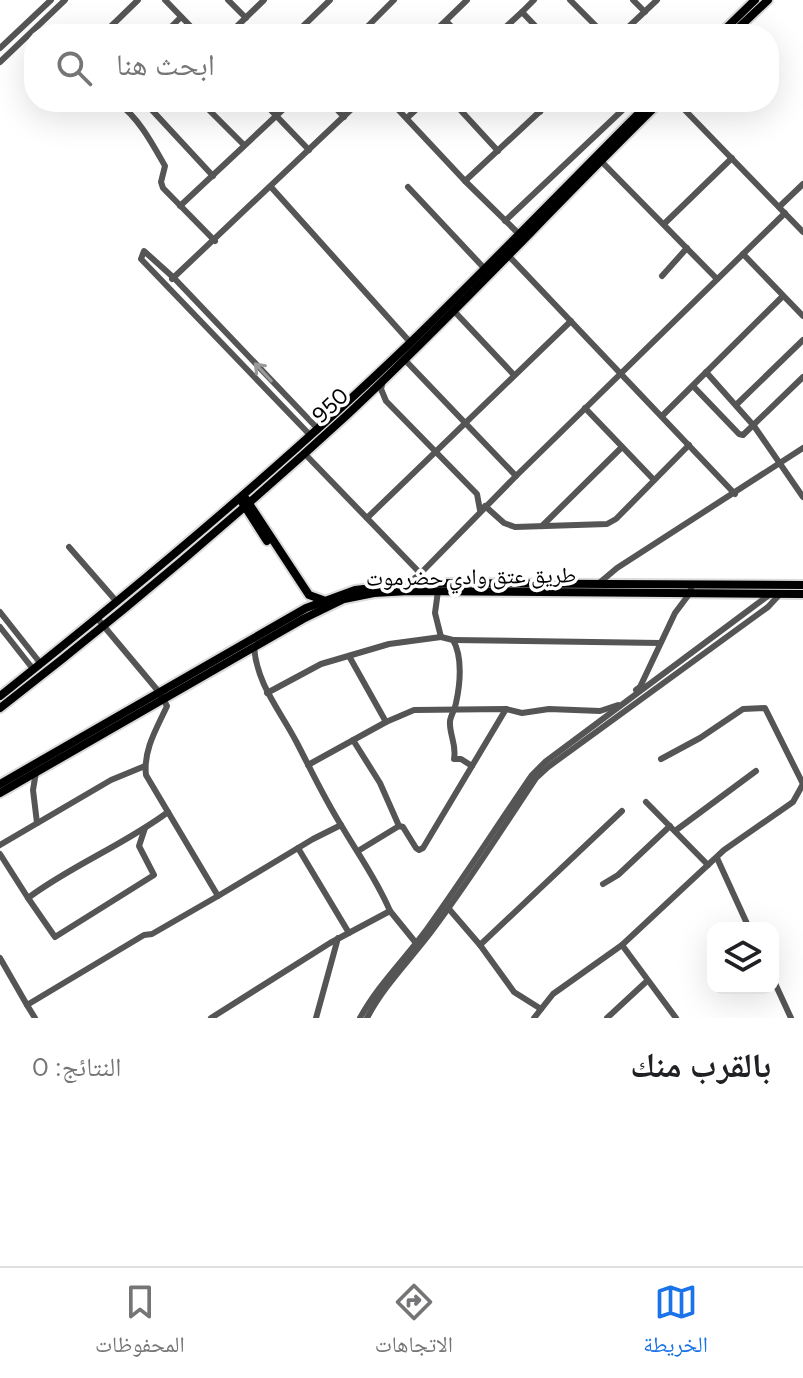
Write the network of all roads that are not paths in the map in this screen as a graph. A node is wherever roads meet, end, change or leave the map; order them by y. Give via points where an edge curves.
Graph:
1 (51, 0) edge
2 (65, 0) edge
3 (138, 0) edge
4 (165, 0) edge
5 (228, 0) edge
6 (264, 0) edge
7 (330, 0) edge
8 (393, 0) edge
9 (467, 0) edge
10 (534, 0) edge
11 (570, 0) edge
12 (633, 0) edge
13 (657, 0) edge
14 (755, 0) edge
15 (768, 0) edge
16 (522, 12) junction
17 (645, 12) junction
18 (181, 17) junction
19 (246, 18) junction
20 (446, 21) junction
21 (26, 24) edge
22 (40, 24) edge
23 (113, 24) edge
24 (174, 24) edge
25 (188, 24) edge
26 (240, 24) edge
27 (307, 24) edge
28 (370, 24) edge
29 (443, 24) edge
30 (449, 24) edge
31 (509, 24) edge
32 (533, 24) edge
33 (594, 24) edge
34 (632, 24) edge
35 (730, 24) edge
36 (743, 24) edge
37 (24, 25) edge
38 (24, 39) edge
39 (0, 48) edge
40 (0, 62) edge
41 (128, 112) edge
42 (154, 112) edge
43 (211, 112) edge
44 (273, 112) edge
45 (281, 112) edge
46 (339, 112) edge
47 (349, 112) edge
48 (401, 112) edge
49 (413, 112) edge
50 (462, 112) edge
51 (540, 112) edge
52 (620, 112) edge
53 (640, 112) edge
54 (650, 112) edge
55 (687, 112) edge
56 (277, 116) junction
57 (344, 117) junction
58 (407, 118) junction
59 (244, 145) junction
60 (309, 150) junction
61 (498, 151) junction
62 (732, 158) junction
63 (601, 161) junction
64 (213, 176) junction
65 (465, 181) junction
66 (803, 184) edge
67 (271, 187) junction
68 (408, 187) dead end
69 (180, 206) junction
70 (779, 207) junction
71 (785, 213) junction
72 (505, 221) junction
73 (664, 224) junction
74 (801, 227) edge
75 (518, 233) junction
76 (215, 241) junction
77 (687, 248) junction
78 (505, 252) junction
79 (743, 254) junction
80 (484, 268) junction
81 (662, 276) dead end
82 (174, 278) junction
83 (717, 279) junction
84 (167, 285) junction
85 (783, 296) junction
86 (454, 311) junction
87 (803, 316) edge
88 (571, 321) junction
89 (803, 340) edge
90 (410, 342) junction
91 (404, 359) junction
92 (706, 372) junction
93 (621, 373) junction
94 (514, 375) junction
95 (803, 378) edge
96 (383, 380) junction
97 (693, 386) junction
98 (736, 405) junction
99 (585, 408) junction
100 (662, 416) junction
101 (465, 423) junction
102 (754, 426) junction
103 (313, 432) junction
104 (689, 445) junction
105 (622, 447) junction
106 (803, 448) edge
107 (436, 452) junction
108 (304, 453) junction
109 (781, 463) junction
110 (516, 476) junction
111 (654, 480) junction
112 (735, 494) junction
113 (803, 497) edge
114 (244, 500) junction
115 (485, 506) junction
116 (479, 512) junction
117 (367, 518) junction
118 (542, 526) junction
119 (69, 547) dead end
120 (421, 572) junction
121 (404, 583) junction
122 (430, 583) junction
123 (598, 584) junction
124 (779, 585) junction
125 (803, 585) edge
126 (691, 589) junction
127 (366, 591) junction
128 (438, 591) junction
129 (769, 594) junction
130 (780, 594) junction
131 (803, 594) edge
132 (324, 600) junction
133 (117, 602) junction
134 (304, 610) junction
135 (0, 612) edge
136 (100, 622) junction
137 (0, 627) edge
138 (441, 637) junction
139 (453, 640) junction
140 (660, 643) junction
141 (254, 647) junction
142 (349, 656) junction
143 (37, 667) junction
144 (267, 693) junction
145 (0, 696) edge
146 (161, 696) junction
147 (0, 708) edge
148 (506, 709) junction
149 (454, 710) junction
150 (386, 722) junction
151 (353, 740) junction
152 (661, 759) dead end
153 (308, 765) junction
154 (145, 766) junction
155 (472, 766) junction
156 (756, 771) dead end
157 (36, 772) junction
158 (0, 784) edge
159 (803, 784) edge
160 (0, 793) edge
161 (646, 802) dead end
162 (622, 811) dead end
163 (168, 812) junction
164 (37, 823) junction
165 (341, 825) junction
166 (399, 826) junction
167 (145, 828) junction
168 (672, 829) junction
169 (0, 845) edge
170 (298, 848) junction
171 (358, 851) junction
172 (0, 854) edge
173 (717, 858) junction
174 (708, 865) junction
175 (603, 884) dead end
176 (218, 896) junction
177 (28, 898) junction
178 (449, 909) junction
179 (390, 911) junction
180 (746, 922) edge
181 (349, 933) junction
182 (338, 938) junction
183 (416, 943) junction
184 (480, 945) junction
185 (622, 945) junction
186 (0, 958) edge
187 (647, 981) junction
188 (779, 992) edge
189 (27, 1005) junction
190 (541, 1009) junction
191 (315, 1017) edge
192 (35, 1018) edge
193 (211, 1018) edge
194 (360, 1018) edge
195 (367, 1018) edge
196 (534, 1018) edge
197 (607, 1018) edge
198 (676, 1018) edge
199 (791, 1018) edge

1 - 21 street
2 - 22 street
3 - 23 street
4 - 18 street
5 - 19 street
6 - 19 street
7 - 27 street
8 - 28 street
9 - 20 street
10 - 16 street
11 - 33 street
12 - 17 street
13 - 17 street
14 - 35 main road
15 - 36 main road
16 - 31 street
16 - 32 street
17 - 34 street
18 - 24 street
18 - 25 street
19 - 26 street
20 - 29 street
20 - 30 street
37 - 39 street
38 - 40 street
41 - 69 street via 149,136 165,166 163,188
42 - 64 street
43 - 59 street
44 - 56 street
45 - 56 street
46 - 57 street
47 - 57 street
48 - 58 street
49 - 58 street
50 - 61 street
51 - 61 street
52 - 72 street
53 - 75 main road, 950
54 - 63 main road, 950 / 950
55 - 62 street
56 - 59 street
56 - 60 street
57 - 60 street
58 - 65 street
59 - 64 street
60 - 67 street
61 - 65 street
62 - 70 street
62 - 73 street
63 - 73 street
63 - 78 main road, 950 / 950
64 - 69 street
65 - 72 street
66 - 70 street
67 - 76 street
67 - 90 street
68 - 80 street
69 - 76 street
70 - 71 street
71 - 74 street
71 - 79 street
72 - 75 street
73 - 77 street
75 - 78 main road, 950
76 - 82 street
77 - 81 street
77 - 83 street
78 - 80 main road, 950
78 - 86 main road, 950 / 950
78 - 88 street
79 - 83 street
79 - 85 street
80 - 90 main road, 950
82 - 84 street
82 - 84 street via 144,251 141,259
103 -> 82 street
83 - 93 street
84 - 103 street
85 - 87 street
85 - 92 street
86 - 91 main road, 950 / 950
86 - 94 street
88 - 93 street
88 - 94 street
89 - 98 street
90 - 103 main road, 950
91 - 96 main road, 950 / 950
91 - 101 street
92 - 97 street
92 - 98 street
93 - 99 street
93 - 100 street
94 - 101 street
95 - 102 street
96 - 107 street via 386,401
96 - 108 main road, 950 / 950
97 - 100 street
97 - 102 street via 739,434
98 - 102 street
99 - 105 street
99 - 110 street
100 - 104 street
101 - 107 street
101 - 110 street
102 - 109 street
103 - 114 main road, 950
104 - 111 street
104 - 112 street
105 - 111 street
105 - 118 street
106 - 109 street
107 - 116 street via 477,494
107 - 117 street
108 - 114 main road, 950 / 950
108 - 117 street
109 - 112 street
109 - 113 street
110 - 115 street
111 - 118 street via 611,522
112 - 123 street
114 - 132 main road via 309,595
114 - 133 main road, 950
114 - 134 main road via 303,595
114 - 136 main road, 950 / 950
115 - 116 street
115 - 118 street via 507,525
116 - 120 street
117 - 120 street
119 - 133 street
120 - 121 street
120 - 122 street
121 - 122 main road, طريق عتق وادي حضرموت
121 - 127 main road, طريق عتق وادي حضرموت
122 - 123 main road, طريق عتق وادي حضرموت
123 - 126 main road, طريق عتق وادي حضرموت
124 - 125 main road, طريق عتق وادي حضرموت
124 - 126 main road, طريق عتق وادي حضرموت
124 - 129 street
124 - 130 street
126 - 128 main road, طريق عتق وادي حضرموت
126 - 129 main road, طريق عتق وادي حضرموت
126 - 140 street
127 - 128 main road, طريق عتق وادي حضرموت
127 - 132 main road, طريق عتق وادي حضرموت
127 - 141 main road, طريق عتق وادي حضرموت via 323,608
128 - 138 street via 435,613
129 - 130 main road, طريق عتق وادي حضرموت
129 - 183 street via 545,762
130 - 131 main road, طريق عتق وادي حضرموت
130 - 178 street via 542,772
132 - 134 main road, طريق عتق وادي حضرموت
133 - 136 main road, 950
134 - 146 main road, طريق عتق وادي حضرموت
135 - 143 street
136 - 143 main road, 950
136 - 146 street
136 - 147 main road, 950 / 950
137 - 143 street
138 - 139 street
138 - 142 street
139 - 140 street
139 - 149 street via 459,668
140 - 148 street via 640,687 614,707 522,713
141 - 144 street
141 - 146 main road, طريق عتق وادي حضرموت
142 - 144 street via 321,664
142 - 150 street
143 - 145 main road, 950
144 - 153 street
146 - 154 street via 167,706
146 - 157 main road, طريق عتق وادي حضرموت
146 - 158 main road, طريق عتق وادي حضرموت
148 - 149 street
148 - 155 street
149 - 150 street via 414,710
149 - 155 street via 454,759
150 - 151 street
151 - 153 street
151 - 166 street
152 - 159 street via 743,709 765,708
153 - 165 street
154 - 163 street via 150,787
154 - 164 street
155 - 166 street via 423,848 416,848
156 - 168 street
157 - 160 main road, طريق عتق وادي حضرموت
157 - 164 street
159 - 173 street via 793,802
161 - 168 street
162 - 184 street
163 - 167 street
163 - 176 street
164 - 169 street
165 - 170 street
165 - 171 street
166 - 171 street
167 - 177 street
167 - 177 street via 139,846 154,875 55,937
168 - 174 street
168 - 175 street
170 - 176 street
170 - 181 street
171 - 179 street
172 - 177 street
173 - 174 street
173 - 180 street
174 - 185 street
176 - 189 street
178 - 184 street
178 - 195 street via 378,996
179 - 181 street
179 - 183 street
181 - 182 street
182 - 191 street
182 - 193 street
183 - 194 street
184 - 190 street via 514,992
185 - 187 street
185 - 190 street via 553,994
186 - 189 street
187 - 197 street
187 - 198 street
188 - 199 street
189 - 192 street
190 - 196 street

